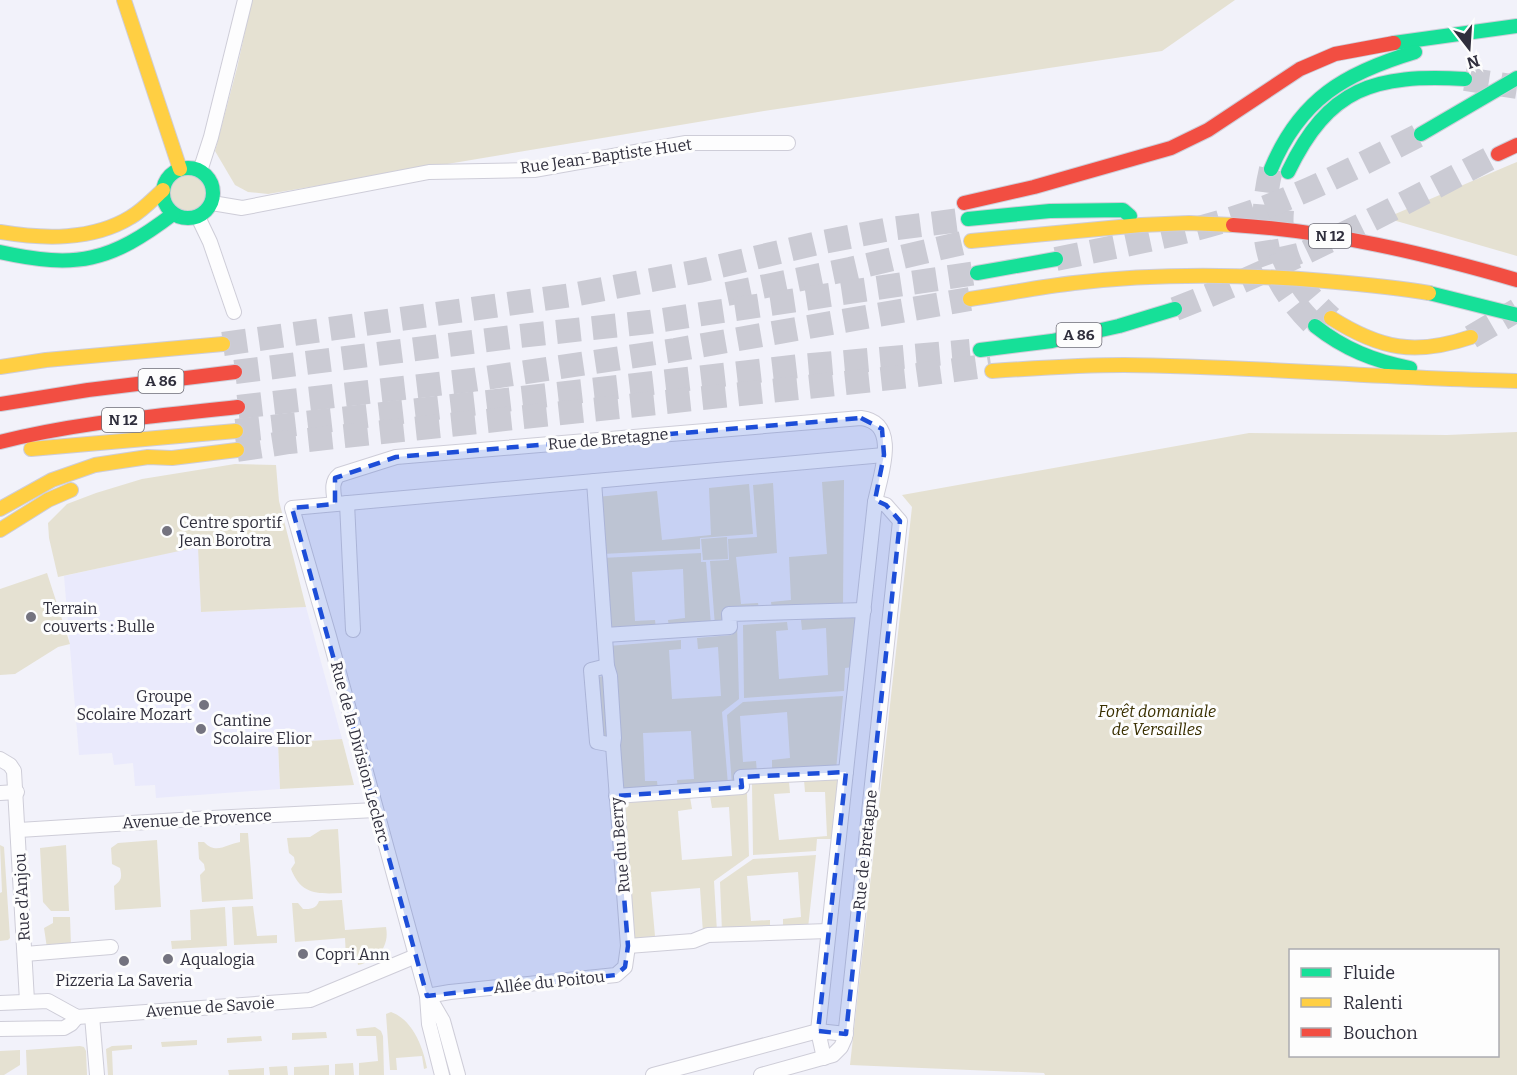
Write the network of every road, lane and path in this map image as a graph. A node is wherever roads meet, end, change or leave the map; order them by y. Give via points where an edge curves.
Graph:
1 (124, 0) edge
2 (245, 0) edge
3 (1517, 26) edge
4 (1517, 33) edge
5 (1517, 78) edge
6 (1465, 79) tunnel mouth
7 (1421, 134) tunnel mouth
8 (788, 143) dead end
9 (1517, 145) edge
10 (1498, 154) tunnel mouth
11 (180, 169) junction
12 (1271, 169) tunnel mouth
13 (200, 171) junction
14 (1288, 172) tunnel mouth
15 (163, 190) junction
16 (212, 203) junction
17 (964, 203) tunnel mouth
18 (173, 214) junction
19 (198, 217) junction
20 (968, 219) tunnel mouth
21 (1139, 224) junction
22 (0, 232) edge
23 (971, 240) tunnel mouth
24 (0, 252) edge
25 (1056, 259) tunnel mouth
26 (977, 273) tunnel mouth
27 (1517, 280) edge
28 (970, 299) tunnel mouth
29 (234, 312) dead end
30 (1517, 315) edge
31 (1331, 318) tunnel mouth
32 (1315, 326) tunnel mouth
33 (1471, 337) tunnel mouth
34 (1105, 343) dead end
35 (223, 344) tunnel mouth
36 (980, 350) tunnel mouth
37 (1065, 352) dead end
38 (0, 356) edge
39 (46, 360) junction
40 (0, 367) edge
41 (235, 372) tunnel mouth
42 (1517, 379) edge
43 (0, 404) edge
44 (238, 407) tunnel mouth
45 (236, 431) tunnel mouth
46 (5, 441) edge
47 (237, 450) tunnel mouth
48 (884, 455) junction
49 (172, 458) junction
50 (108, 477) dead end
51 (594, 481) junction
52 (82, 486) dead end
53 (875, 501) junction
54 (341, 504) junction
55 (0, 510) edge
56 (0, 530) edge
57 (864, 610) junction
58 (353, 630) dead end
59 (605, 635) junction
60 (0, 759) edge
61 (846, 772) junction
62 (16, 792) junction
63 (0, 793) edge
64 (616, 796) junction
65 (376, 810) junction
66 (18, 830) junction
67 (828, 931) junction
68 (628, 946) junction
69 (111, 947) dead end
70 (25, 954) junction
71 (416, 956) junction
72 (428, 996) junction
73 (27, 1001) junction
74 (0, 1003) edge
75 (61, 1008) junction
76 (92, 1016) junction
77 (77, 1017) junction
78 (28, 1028) junction
79 (0, 1029) edge
80 (818, 1031) junction
81 (846, 1034) junction
82 (824, 1058) junction
83 (97, 1075) edge
84 (442, 1075) edge
85 (458, 1075) edge
86 (653, 1075) edge
87 (761, 1075) edge

1 - 11 main road
2 - 13 street
3 - 17 main road via 1335,54 1300,69 1180,144 1097,170
4 - 12 main road via 1410,54 1344,79 1305,112 1290,131
5 - 7 main road
6 - 14 main road via 1400,78 1347,98 1318,121
8 - 16 street, Rue Jean-Baptiste Huet via 686,143 534,170 429,172 242,208
9 - 10 main road
11 - 13 main road
11 - 15 main road via 170,176
13 - 16 main road via 211,181
15 - 18 main road via 165,203
15 - 22 main road via 130,218 86,233 40,236
16 - 19 main road
18 - 19 main road via 188,219
18 - 24 main road via 142,237 90,259 34,258
19 - 29 street
20 - 21 main road via 1050,211 1123,210
21 - 23 main road, N 12
21 - 27 main road, N 12 via 1222,224 1318,234 1450,260
25 - 26 main road
28 - 30 main road via 1074,283 1214,275 1380,286
31 - 33 main road via 1365,338 1401,348 1438,348
32 - 42 main road via 1349,350 1382,362 1444,373
34 - 36 main road, A 86 via 1179,314 1052,341
35 - 39 main road
37 - 42 main road via 992,368 1138,365 1451,381
38 - 39 main road via 39,355
39 - 40 main road
41 - 43 main road, A 86
44 - 46 main road, N 12 via 99,423
45 - 46 main road via 30,449
47 - 49 main road
48 - 51 street
48 - 53 street, Rue de Bretagne
48 - 54 street, Rue de Bretagne via 882,429 861,418 396,457 335,478 333,483
49 - 50 main road
49 - 55 main road via 148,457 96,465 52,480
51 - 54 street
51 - 59 street, Rue du Berry
52 - 56 main road
53 - 57 street, Rue de Bretagne
53 - 81 street, Rue de Bretagne via 886,505 900,522
54 - 58 street
54 - 65 street, Rue de la Division Leclerc via 292,508
57 - 59 street via 729,614 730,627
57 - 61 street, Rue de Bretagne
59 - 64 street, Rue du Berry
60 - 62 street via 14,771
61 - 64 street via 741,777 742,787
61 - 67 street, Rue de Bretagne
62 - 63 street
62 - 66 street, Rue d'Anjou
64 - 68 street, Rue du Berry
65 - 66 street, Avenue de Provence
65 - 71 street, Rue de la Division Leclerc
66 - 70 street, Rue d'Anjou
67 - 68 street via 708,935 693,941
67 - 80 street, Rue de Bretagne
68 - 72 street, Allée du Poitou via 626,967 616,975
69 - 70 street
70 - 73 street, Rue d'Anjou
71 - 72 street, Rue de la Division Leclerc
71 - 76 street, Avenue de Savoie via 310,1000
72 - 84 street, Rue de la Division Leclerc via 429,1024
72 - 85 street, Rue de la Division Leclerc via 443,1020
73 - 74 street
73 - 75 street via 48,1001
75 - 77 street
75 - 78 street via 52,1020
76 - 77 street, Avenue de Savoie
76 - 83 street
77 - 78 street via 64,1028
78 - 79 street
80 - 81 street
80 - 82 street, Rue de Bretagne
80 - 86 street
81 - 82 street via 841,1047
82 - 87 street

